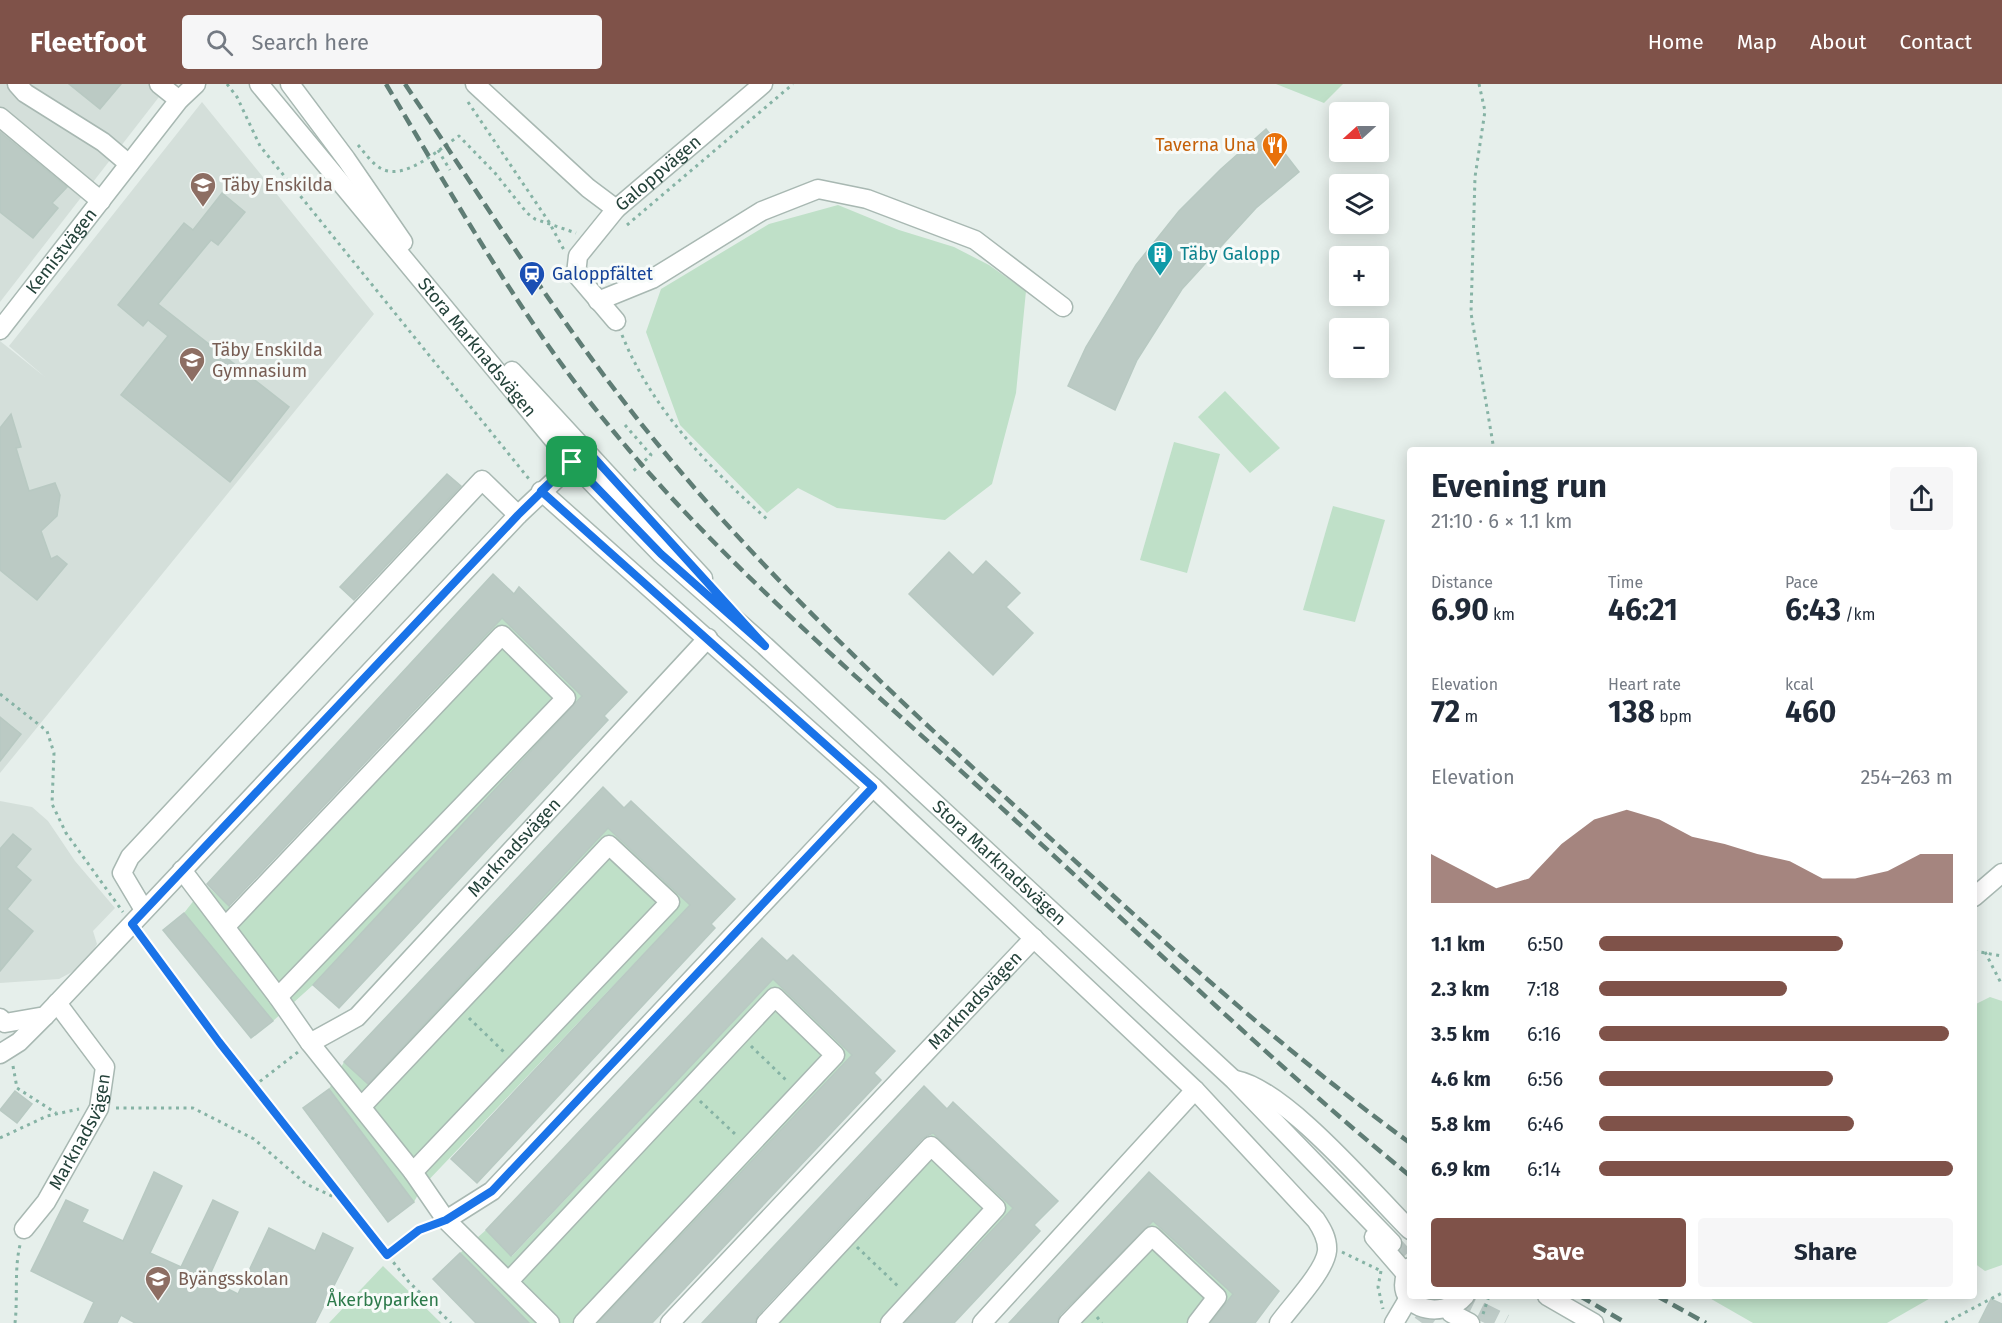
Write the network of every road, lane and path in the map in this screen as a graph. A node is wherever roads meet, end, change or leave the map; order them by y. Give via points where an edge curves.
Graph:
1 (17, 84) edge
2 (159, 84) edge
3 (196, 84) edge
4 (227, 84) edge
5 (259, 84) edge
6 (290, 84) edge
7 (763, 84) edge
8 (794, 84) edge
9 (1479, 84) edge
10 (469, 89) edge
11 (179, 100) junction
12 (0, 117) edge
13 (353, 138) dead end
14 (438, 150) junction
15 (129, 164) junction
16 (450, 170) dead end
17 (101, 201) junction
18 (616, 209) junction
19 (549, 222) junction
20 (625, 226) dead end
21 (590, 239) junction
22 (598, 301) junction
23 (1063, 307) dead end
24 (616, 321) joint
25 (0, 330) edge
26 (1493, 447) edge
27 (587, 450) junction
28 (572, 462) junction
29 (541, 491) junction
30 (518, 515) junction
31 (768, 520) dead end
32 (708, 638) junction
33 (765, 646) junction
34 (0, 694) edge
35 (873, 787) junction
36 (182, 870) junction
37 (2002, 873) edge
38 (1977, 894) edge
39 (144, 910) junction
40 (132, 924) junction
41 (226, 926) junction
42 (1034, 938) junction
43 (1977, 951) edge
44 (1985, 952) junction
45 (2002, 956) edge
46 (2002, 985) edge
47 (278, 997) junction
48 (457, 1006) junction
49 (51, 1010) junction
50 (3, 1020) edge
51 (739, 1035) junction
52 (310, 1043) junction
53 (6, 1057) edge
54 (514, 1063) junction
55 (1234, 1080) junction
56 (254, 1086) junction
57 (688, 1090) junction
58 (1195, 1090) junction
59 (799, 1093) junction
60 (362, 1106) junction
61 (161, 1108) dead end
62 (57, 1113) dead end
63 (748, 1147) junction
64 (413, 1172) junction
65 (346, 1203) junction
66 (446, 1220) junction
67 (1407, 1227) tunnel mouth
68 (24, 1229) joint
69 (846, 1237) junction
70 (1392, 1243) tunnel mouth
71 (1327, 1248) junction
72 (387, 1255) junction
73 (1407, 1270) edge
74 (1407, 1274) edge
75 (509, 1281) junction
76 (2002, 1293) edge
77 (1407, 1298) edge
78 (1463, 1299) edge
79 (1487, 1299) edge
80 (1552, 1299) edge
81 (912, 1300) junction
82 (1412, 1312) edge
83 (1451, 1314) junction
84 (1389, 1316) edge
85 (1475, 1321) edge
86 (15, 1323) edge
87 (451, 1323) edge
88 (550, 1323) edge
89 (583, 1323) edge
90 (670, 1323) edge
91 (766, 1323) edge
92 (890, 1323) edge
93 (982, 1323) edge
94 (1068, 1323) edge
95 (1197, 1323) edge
96 (1279, 1323) edge
97 (1594, 1323) edge
98 (1945, 1323) edge

1 - 15 street
2 - 11 street
3 - 11 street, Kemistvägen
4 - 29 path via 260,146
5 - 28 street, Stora Marknadsvägen
6 - 27 street, Stora Marknadsvägen via 409,250 522,384
7 - 18 street, Galoppvägen
8 - 20 path
9 - 26 path via 1485,111 1475,177 1471,313
10 - 18 street, Galoppvägen
10 - 19 path
11 - 15 street, Kemistvägen
12 - 17 street, Kemistvägen
13 - 14 path via 373,163 393,172
14 - 16 path
14 - 19 path via 459,136 527,213
15 - 17 street, Kemistvägen
17 - 25 street, Kemistvägen
18 - 21 street
19 - 21 path
21 - 22 street via 578,256 576,274
22 - 23 street via 652,279 762,211 818,189 867,199 975,240
22 - 24 street
24 - 31 path via 661,408 724,481
27 - 28 street
27 - 33 street, Stora Marknadsvägen
28 - 29 street
28 - 33 street, Stora Marknadsvägen via 661,554
29 - 30 street
29 - 32 street, Marknadsvägen
30 - 36 street
30 - 39 street via 482,480 129,857 122,873
32 - 35 street, Marknadsvägen
32 - 52 street, Marknadsvägen via 357,1017
33 - 55 street, Stora Marknadsvägen
34 - 40 path via 47,731 54,753 52,804 66,833
35 - 42 street, Marknadsvägen
35 - 66 street via 492,1191
36 - 39 street
36 - 41 street
37 - 38 street
39 - 40 street
40 - 49 street
40 - 56 path
41 - 47 street
41 - 47 street via 502,635 566,698
42 - 58 street, Marknadsvägen
42 - 90 street, Marknadsvägen
43 - 44 path
44 - 45 path
44 - 46 path
47 - 52 street
48 - 54 path
48 - 54 street via 609,845 670,902
48 - 60 street
49 - 50 street
49 - 53 street
49 - 68 street, Marknadsvägen via 105,1067 103,1088 93,1119 46,1202
51 - 57 street
51 - 59 path
51 - 59 street via 775,997 784,1005 835,1055
52 - 56 path
52 - 60 street
53 - 62 path via 17,1088
54 - 64 street
55 - 67 street, Stora Marknadsvägen via 1251,1083 1269,1093
55 - 70 street, Stora Marknadsvägen
55 - 73 street, Stora Marknadsvägen via 1245,1106
56 - 65 path
57 - 63 path
57 - 75 street
58 - 71 street, Marknadsvägen via 1316,1220
58 - 93 street
59 - 63 street
60 - 64 street
61 - 65 path via 193,1108 224,1122 254,1139 306,1184
63 - 89 street
64 - 66 street
65 - 72 path
66 - 72 path via 419,1230
66 - 75 street
68 - 86 path via 16,1264
69 - 81 path
69 - 81 street via 931,1146 996,1208
69 - 91 street
71 - 84 path via 1353,1255 1381,1271 1378,1287
71 - 96 street via 1321,1266
72 - 87 path
74 - 77 street via 1403,1287
75 - 88 street
76 - 98 path
78 - 83 street
79 - 85 path
80 - 97 street
81 - 92 street
82 - 83 street via 1437,1318
82 - 84 street
83 - 85 street
94 - 95 street via 1152,1236 1217,1297

